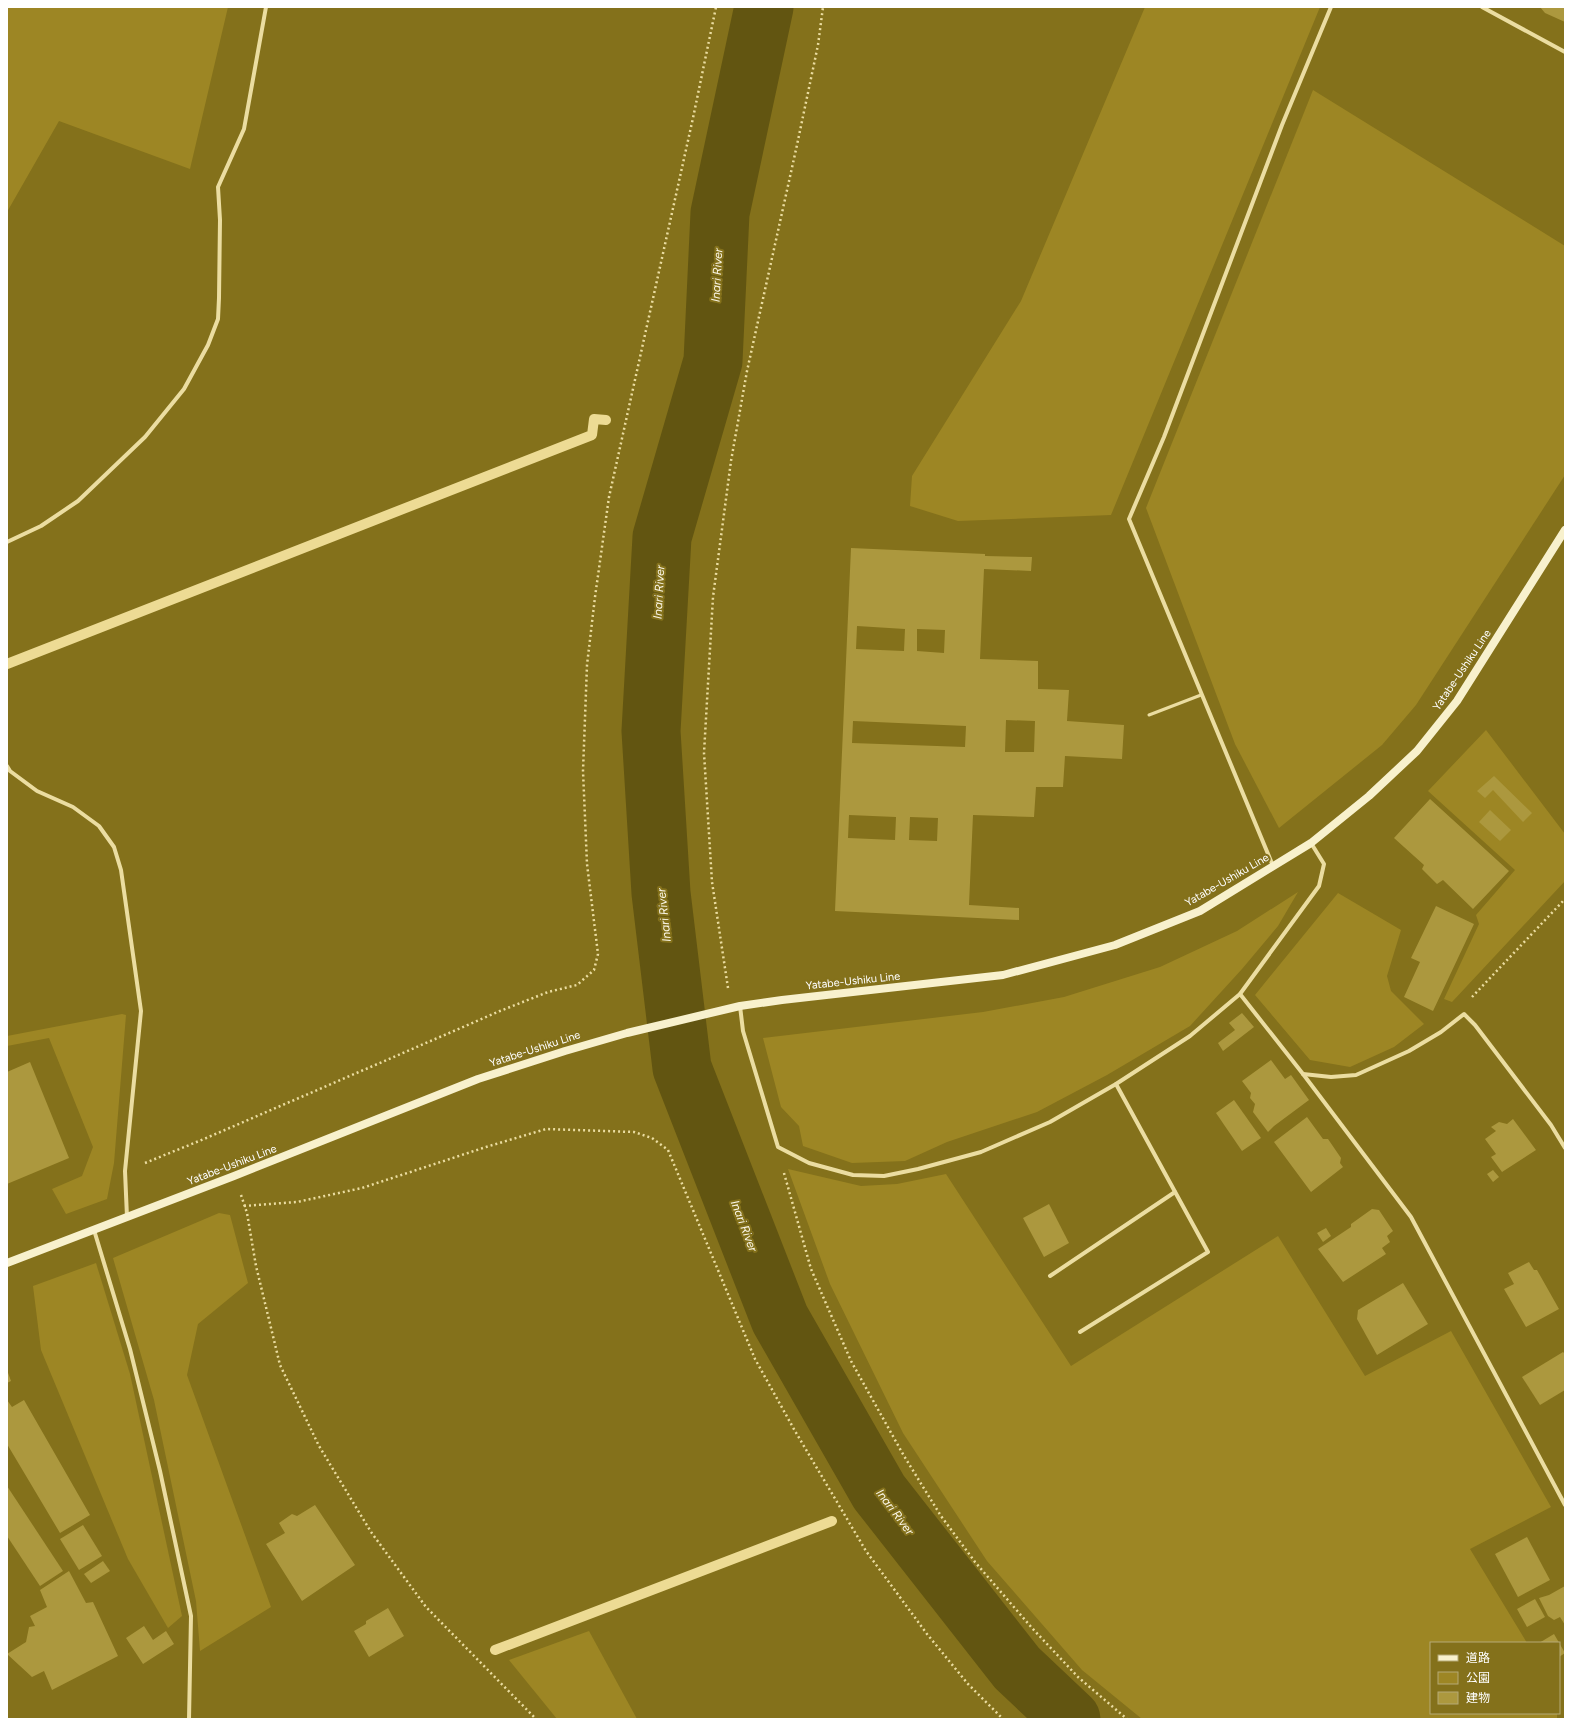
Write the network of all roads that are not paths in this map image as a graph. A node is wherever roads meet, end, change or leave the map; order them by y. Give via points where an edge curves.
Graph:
1 (266, 7) edge
2 (1331, 7) edge
3 (1482, 7) edge
4 (1565, 52) edge
5 (1565, 530) edge
6 (7, 542) edge
7 (1201, 695) junction
8 (1149, 715) dead end
9 (7, 766) edge
10 (1311, 843) junction
11 (1273, 866) junction
12 (1240, 994) junction
13 (737, 1007) junction
14 (1303, 1074) junction
15 (1116, 1084) junction
16 (1565, 1148) edge
17 (1175, 1192) junction
18 (128, 1217) junction
19 (94, 1230) junction
20 (7, 1263) edge
21 (1050, 1276) dead end
22 (1080, 1332) dead end
23 (1565, 1505) edge
24 (189, 1719) edge

1 - 6 street via 244,128 218,187 220,298 218,319 208,345 184,389 145,437 78,501 41,526
2 - 7 street via 1282,125 1164,437 1129,518
3 - 4 street
5 - 10 main road, Yatabe-Ushiku Line via 1458,701 1422,746 1369,796
7 - 8 lane
7 - 11 street
9 - 18 street via 10,771 37,790 73,807 99,826 114,847 121,870 141,1011 125,1171
10 - 11 main road, Yatabe-Ushiku Line
10 - 12 street via 1324,864 1319,886
11 - 13 main road, Yatabe-Ushiku Line via 1200,911 1115,945 1003,975
12 - 14 street
12 - 15 street via 1190,1036
13 - 15 street via 778,1147 809,1163 853,1175 884,1176 981,1152 1050,1122
13 - 18 main road, Yatabe-Ushiku Line via 565,1050 478,1079
14 - 16 street via 1331,1077 1356,1075 1409,1051 1441,1032 1464,1014 1546,1119
14 - 23 street via 1410,1217
15 - 17 street
17 - 21 street
17 - 22 street via 1208,1252
18 - 19 main road, Yatabe-Ushiku Line
19 - 20 main road, Yatabe-Ushiku Line
19 - 24 street via 130,1349 160,1471 191,1616

